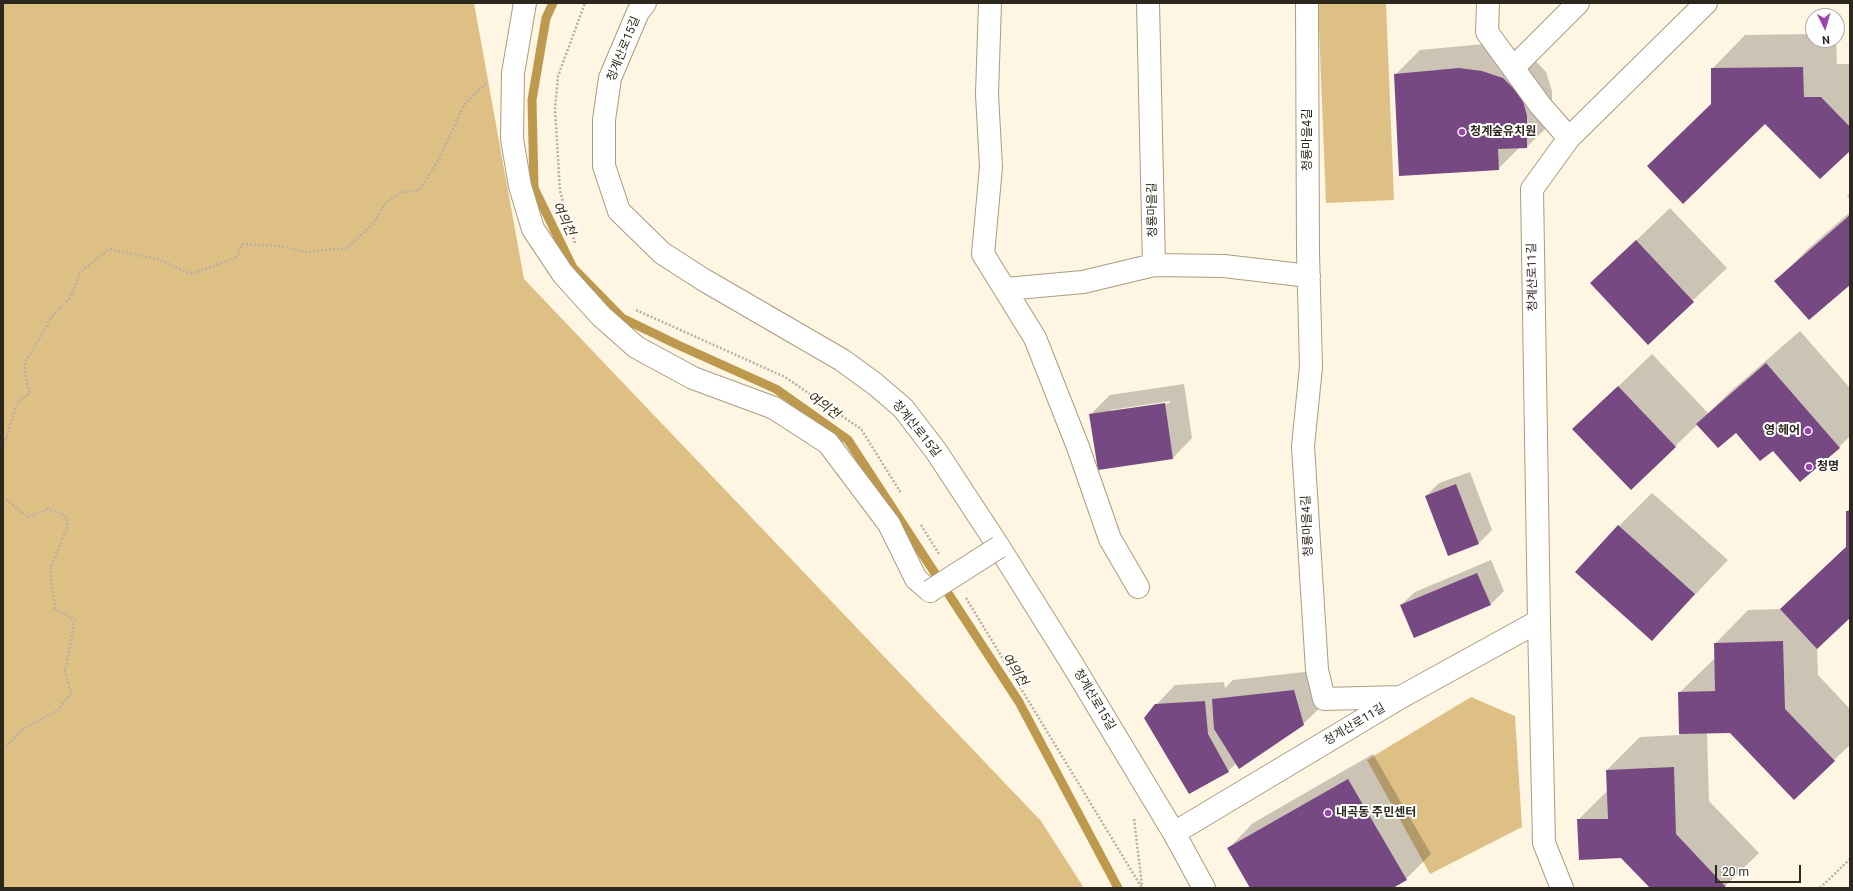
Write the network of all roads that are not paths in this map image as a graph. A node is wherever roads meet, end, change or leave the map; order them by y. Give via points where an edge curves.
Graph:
1 (525, 3) edge
2 (644, 3) edge
3 (990, 3) edge
4 (1148, 3) edge
5 (1307, 3) edge
6 (1488, 3) edge
7 (1578, 3) edge
8 (1706, 3) edge
9 (1513, 68) junction
10 (1569, 138) junction
11 (1154, 265) junction
12 (1309, 276) junction
13 (1006, 289) junction
14 (999, 547) junction
15 (1138, 587) dead end
16 (1539, 621) junction
17 (1401, 698) junction
18 (1174, 833) junction
19 (1204, 888) edge
20 (1562, 888) edge

1 - 14 street, bridge via 513,73 512,139 520,186 533,229 563,274 601,316 636,346 693,378 774,408 828,443 889,524 916,579 930,591
2 - 14 street, 청계산로15길 via 610,78 604,120 604,166 619,211 662,253 842,360 903,408 936,451
3 - 13 street via 987,94 991,167 983,254
4 - 11 street, 청룡마을길
5 - 12 street, 청룡마을4길
6 - 9 street via 1487,32
7 - 9 street
8 - 10 street, 청계산로11길
9 - 10 street via 1540,105
10 - 16 street, 청계산로11길 via 1532,189
11 - 12 street via 1224,266
11 - 13 street via 1083,282
12 - 17 street, 청룡마을4길 via 1311,367 1303,446 1316,670 1324,699
13 - 15 street via 1035,338 1078,447 1110,539
14 - 18 street, 청계산로15길
16 - 17 street, 청계산로11길
16 - 20 street, 청계산로11길 via 1544,843
17 - 18 street, 청계산로11길
18 - 19 street, 청계산로15길

